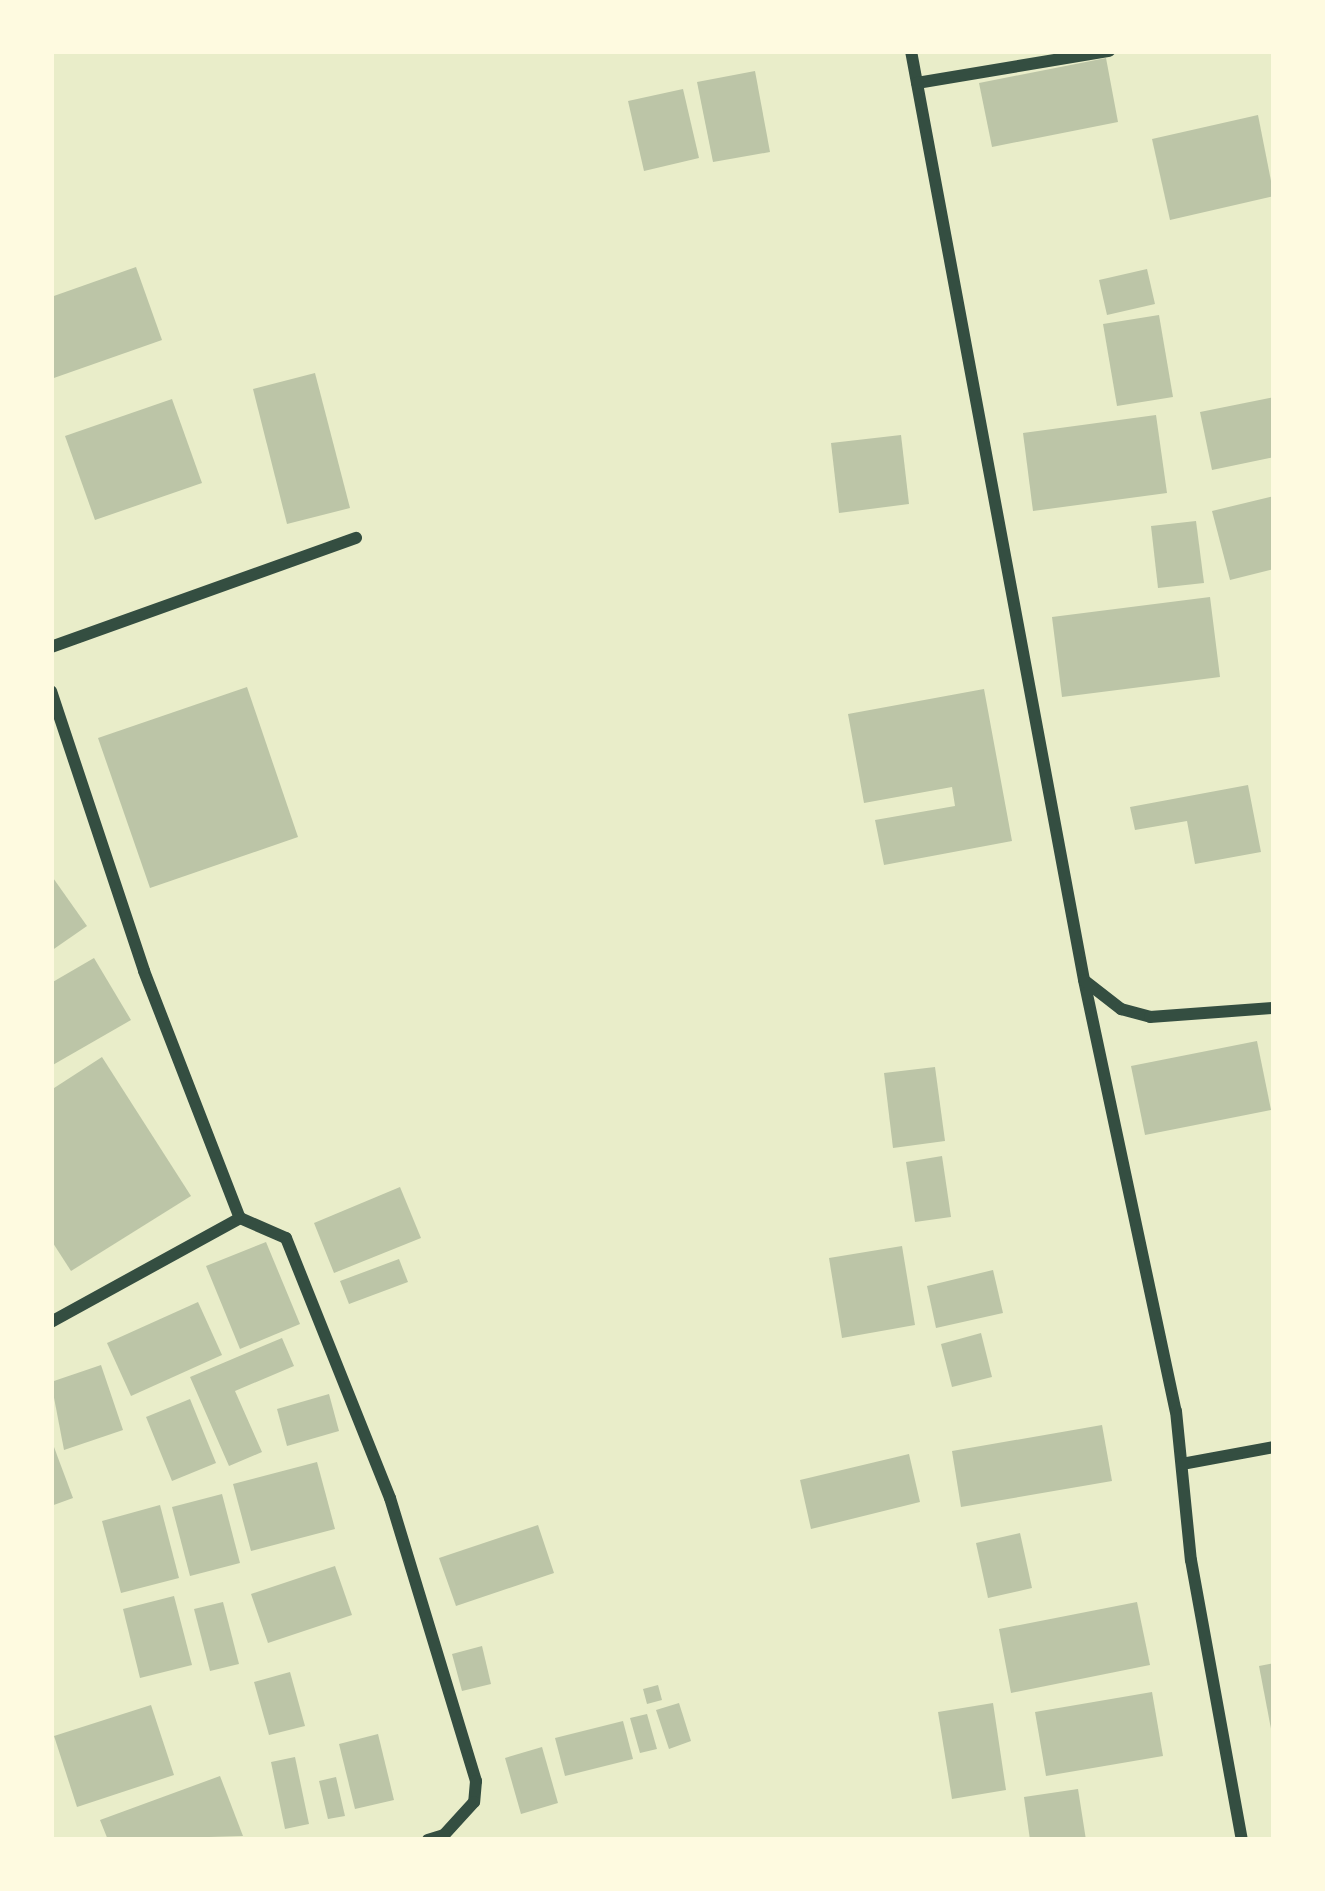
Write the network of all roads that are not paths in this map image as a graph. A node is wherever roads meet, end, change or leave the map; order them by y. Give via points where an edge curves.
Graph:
1 (911, 51) edge
2 (1109, 51) edge
3 (917, 83) junction
4 (356, 538) dead end
5 (51, 647) edge
6 (51, 691) edge
7 (1084, 980) junction
8 (1274, 1008) edge
9 (239, 1218) junction
10 (51, 1322) edge
11 (1274, 1447) edge
12 (1182, 1464) junction
13 (428, 1840) edge
14 (1242, 1840) edge

1 - 3 street
2 - 3 street
3 - 7 street
4 - 5 street
6 - 9 street via 144,971
7 - 8 street via 1121,1009 1150,1017
7 - 12 street
9 - 10 street
9 - 13 street via 286,1238 390,1498 463,1736 474,1802 444,1835
11 - 12 street
12 - 14 street via 1191,1561

